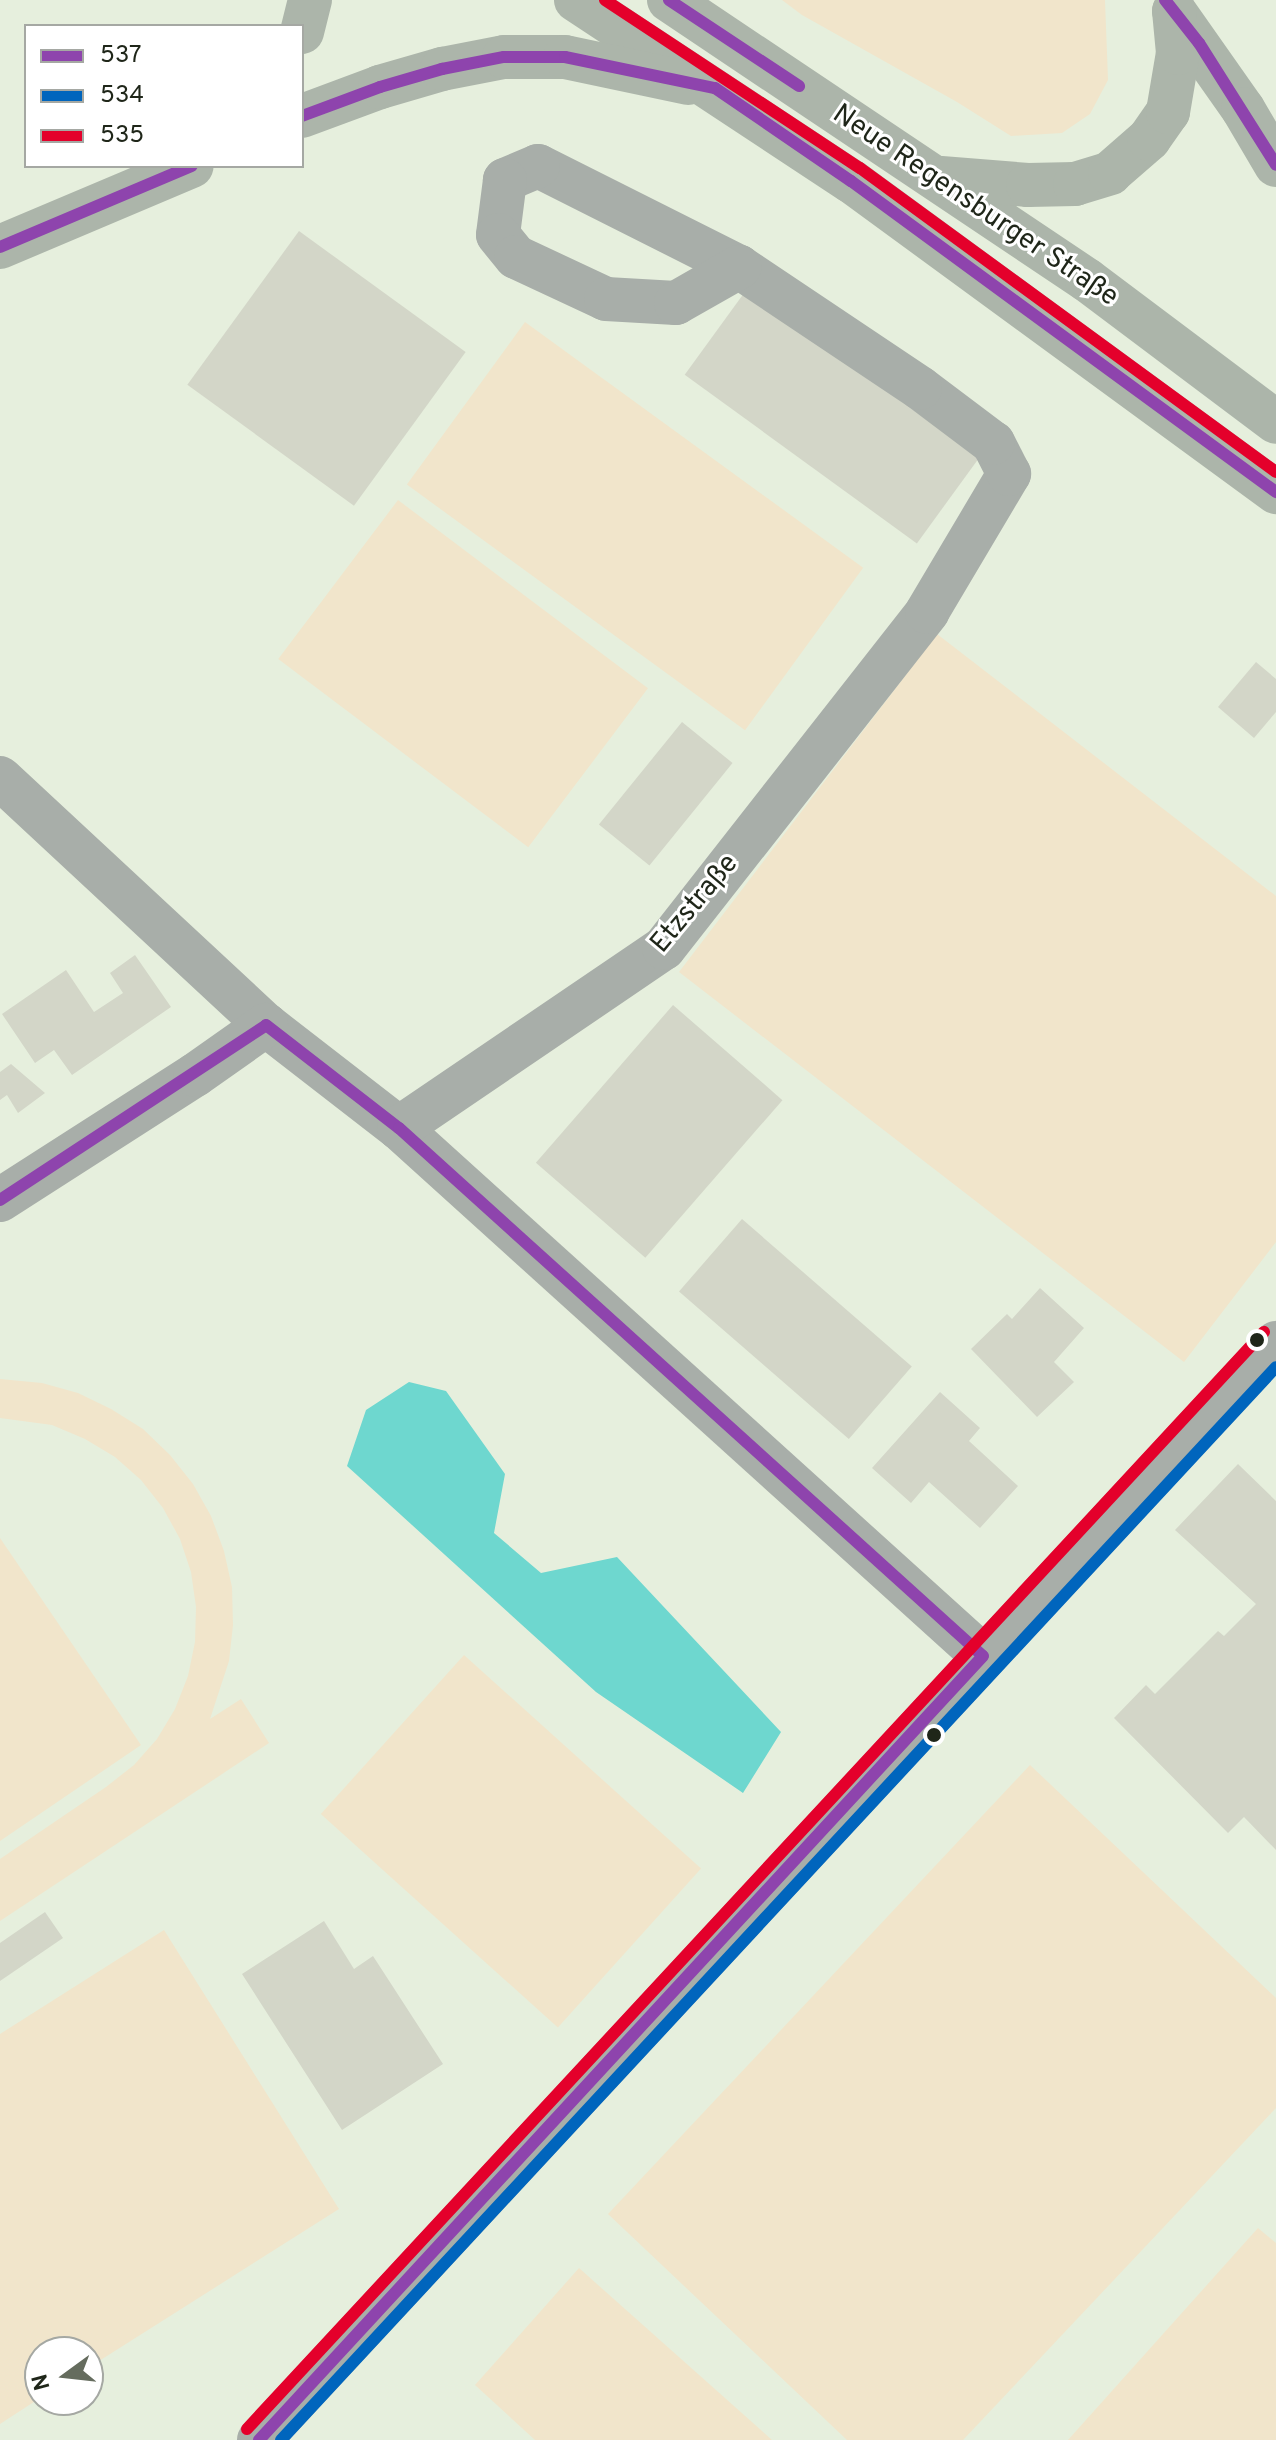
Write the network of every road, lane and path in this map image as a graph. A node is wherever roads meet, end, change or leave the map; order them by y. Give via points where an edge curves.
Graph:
1 (310, 0) edge
2 (576, 0) edge
3 (669, 0) edge
4 (1175, 4) edge
5 (304, 24) edge
6 (715, 88) junction
7 (304, 115) edge
8 (1276, 165) edge
9 (187, 168) edge
10 (937, 177) junction
11 (0, 247) edge
12 (739, 267) junction
13 (1276, 422) edge
14 (1276, 492) edge
15 (0, 778) edge
16 (266, 1025) junction
17 (399, 1128) junction
18 (0, 1200) edge
19 (1276, 1343) edge
20 (983, 1656) junction
21 (259, 2440) edge

1 - 5 highway
2 - 6 highway
3 - 10 highway, Neue Regensburger Straße
4 - 8 highway
4 - 10 highway via 1178,53 1168,112 1149,139 1110,173 1075,184
6 - 7 highway via 565,57 504,57 380,87
6 - 14 highway
9 - 11 highway
10 - 13 highway, Neue Regensburger Straße via 1087,280
12 - 12 street via 538,166 505,180 498,235 516,257 606,299 676,303
12 - 17 street, Etzstraße via 993,443 1009,474 927,612 664,948
15 - 16 street
16 - 17 street
16 - 18 street
17 - 20 street
19 - 20 street
20 - 21 street

